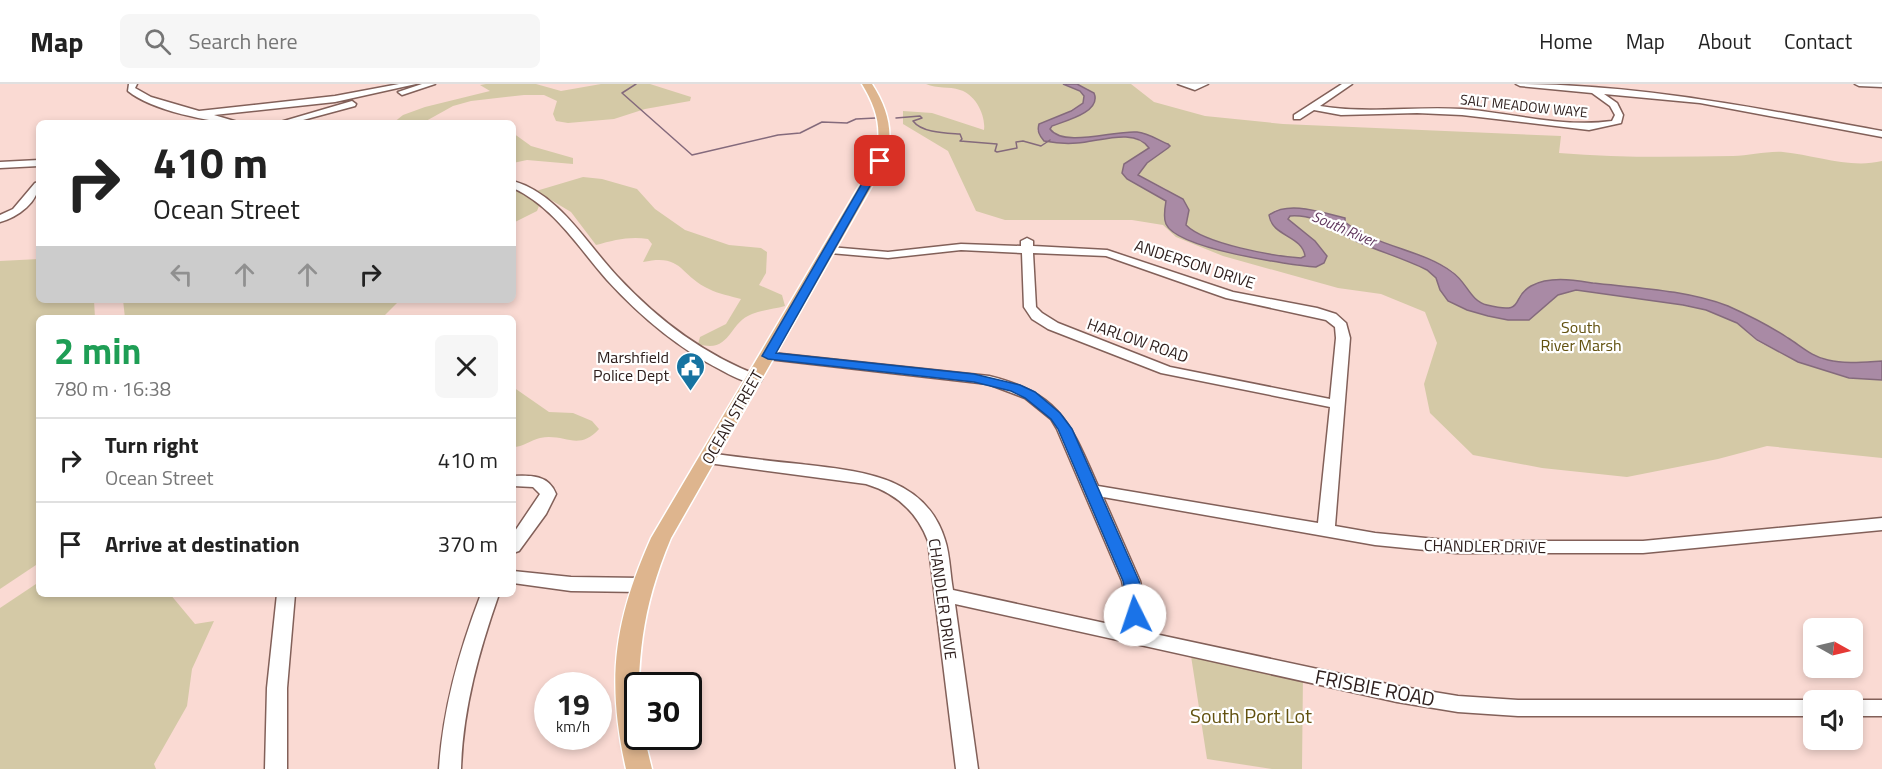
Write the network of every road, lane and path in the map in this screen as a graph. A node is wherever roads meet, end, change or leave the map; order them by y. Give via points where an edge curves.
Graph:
1 (133, 84) edge
2 (363, 84) edge
3 (412, 84) edge
4 (431, 84) edge
5 (867, 84) edge
6 (1182, 84) edge
7 (1204, 84) edge
8 (1348, 84) edge
9 (1520, 84) edge
10 (1639, 84) edge
11 (1859, 84) edge
12 (1882, 85) edge
13 (1593, 90) junction
14 (373, 92) junction
15 (1651, 94) junction
16 (1312, 107) junction
17 (200, 114) junction
18 (1297, 117) dead end
19 (224, 120) edge
20 (293, 120) edge
21 (1882, 134) edge
22 (36, 163) edge
23 (0, 165) edge
24 (516, 186) edge
25 (36, 188) edge
26 (26, 200) junction
27 (0, 209) edge
28 (0, 219) edge
29 (1027, 245) junction
30 (830, 250) junction
31 (768, 356) junction
32 (754, 379) junction
33 (1336, 404) junction
34 (708, 458) junction
35 (516, 481) edge
36 (1092, 490) junction
37 (1882, 524) edge
38 (1326, 530) junction
39 (516, 543) edge
40 (516, 577) edge
41 (642, 585) junction
42 (944, 596) junction
43 (286, 597) edge
44 (489, 597) edge
45 (1131, 636) junction
46 (1803, 708) edge
47 (1863, 708) edge
48 (1882, 708) edge
49 (276, 769) edge
50 (450, 769) edge
51 (639, 769) edge
52 (967, 769) edge

1 - 17 street via 131,89 140,96
2 - 14 street
3 - 14 street
4 - 20 street
5 - 30 main road, OCEAN STREET via 884,116 886,144
6 - 7 street
8 - 16 street
9 - 13 street
10 - 15 street
11 - 12 street
13 - 15 street
13 - 16 street, SALT MEADOW WAYE via 1614,105 1619,115 1616,123 1588,127 1455,112 1341,112
14 - 17 street
15 - 21 street
16 - 18 street
17 - 19 street
22 - 23 street
24 - 32 street via 563,219 616,282 651,316 722,366
25 - 26 street
26 - 27 street
26 - 28 street via 12,214
29 - 30 street, ANDERSON DRIVE via 947,247 888,255
29 - 33 street, HARLOW ROAD via 1030,307 1053,326 1166,370
29 - 33 street, ANDERSON DRIVE via 1107,253 1230,295 1331,317 1341,326 1343,338
30 - 31 main road, OCEAN STREET
31 - 32 main road, OCEAN STREET
31 - 36 street via 974,378 1016,388 1061,422
32 - 34 main road, OCEAN STREET
33 - 38 street, ANDERSON DRIVE
34 - 41 main road, OCEAN STREET via 661,538
34 - 42 street, CHANDLER DRIVE via 843,475 886,485 913,503 929,523 937,542
35 - 39 street via 544,486 548,494
36 - 38 street, CHANDLER DRIVE
36 - 45 street via 1133,588 1136,604
37 - 38 street, CHANDLER DRIVE via 1642,547 1456,547
40 - 41 street via 571,584
41 - 51 main road, OCEAN STREET via 628,638 625,672 629,729
42 - 45 street, FRISBIE ROAD
42 - 52 street, CHANDLER DRIVE
43 - 49 street via 277,688
44 - 50 street via 462,682
45 - 46 street, FRISBIE ROAD via 1458,704 1518,708
47 - 48 street

